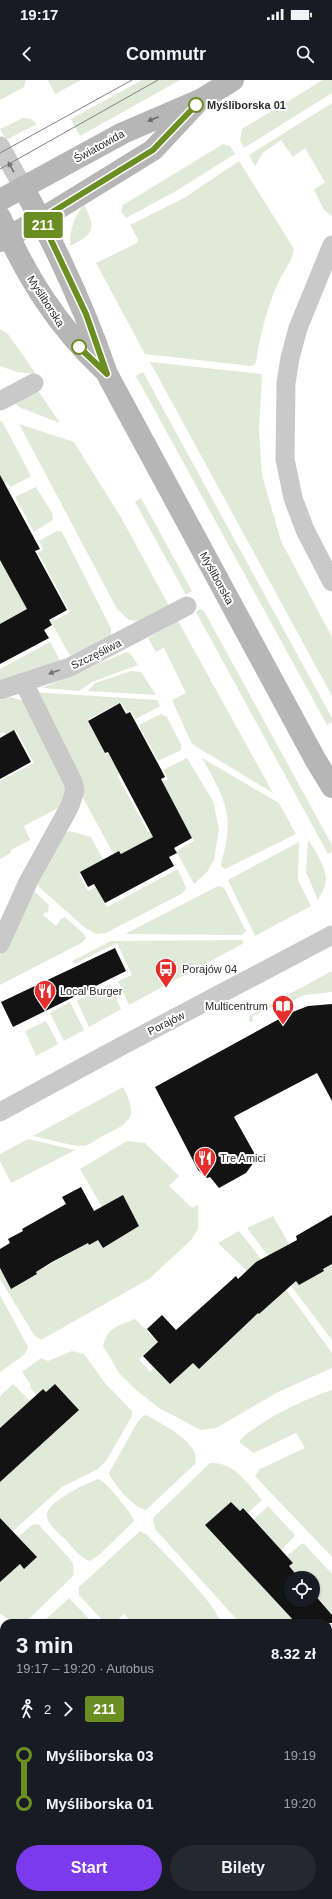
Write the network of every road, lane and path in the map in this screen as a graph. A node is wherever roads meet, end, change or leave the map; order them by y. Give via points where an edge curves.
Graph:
1 (233, 80) edge
2 (202, 99) junction
3 (0, 146) edge
4 (23, 187) junction
5 (0, 200) edge
6 (0, 217) edge
7 (41, 219) junction
8 (4, 239) edge
9 (332, 245) edge
10 (107, 374) junction
11 (34, 383) dead end
12 (0, 401) edge
13 (332, 582) edge
14 (187, 606) dead end
15 (24, 683) junction
16 (0, 690) edge
17 (331, 789) edge
18 (332, 935) edge
19 (0, 944) edge
20 (0, 1112) edge

1 - 2 street, Światowida
2 -> 4 street, Światowida via 123,133
2 - 7 street, Światowida via 153,150
4 -> 3 street, Myśliborska
4 - 5 street, Światowida
4 - 7 street, Myśliborska
6 - 8 street, Myśliborska
7 - 8 street, Światowida
7 - 10 street, Myśliborska via 86,314
8 - 10 street, Myśliborska via 57,319 79,347
9 - 13 street via 298,328 290,358 286,383 285,459 295,505
10 - 17 street, Myśliborska
11 - 12 street
14 -> 15 street, Szczęśliwa via 70,667
15 - 16 street, Szczęśliwa
15 - 19 street via 75,790 70,806 28,882
18 - 20 street, Porajów

